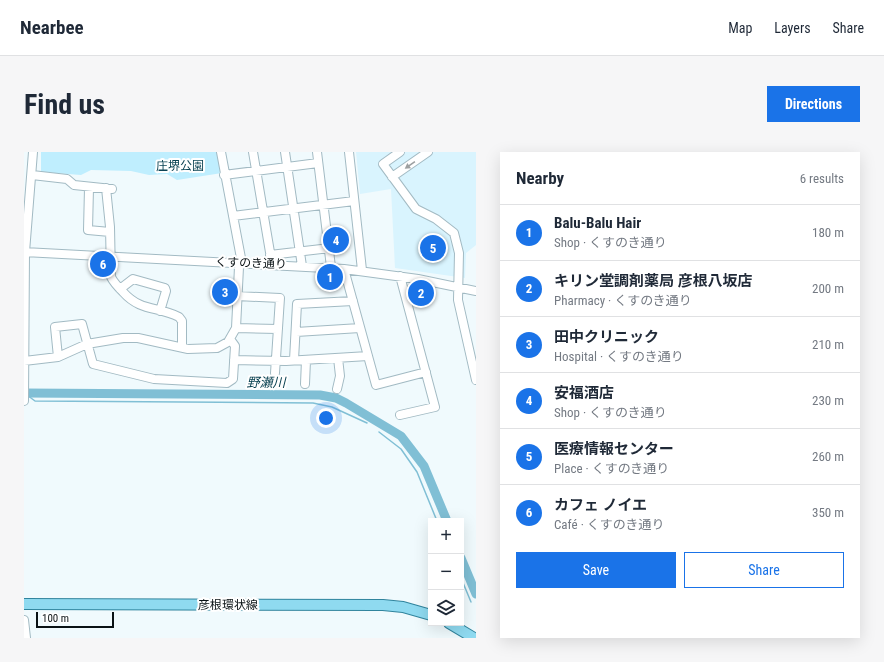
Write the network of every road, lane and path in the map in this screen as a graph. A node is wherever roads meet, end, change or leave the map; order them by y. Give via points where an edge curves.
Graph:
1 (33, 152) edge
2 (221, 152) edge
3 (253, 152) edge
4 (285, 152) edge
5 (317, 152) edge
6 (349, 152) edge
7 (400, 152) edge
8 (428, 152) edge
9 (318, 164) junction
10 (288, 167) junction
11 (257, 171) junction
12 (32, 175) junction
13 (224, 175) junction
14 (392, 177) junction
15 (89, 188) junction
16 (354, 201) junction
17 (324, 205) junction
18 (294, 208) junction
19 (264, 212) junction
20 (233, 216) junction
21 (110, 232) junction
22 (330, 248) junction
23 (24, 252) edge
24 (300, 252) junction
25 (270, 255) junction
26 (111, 257) junction
27 (240, 263) junction
28 (272, 264) junction
29 (302, 266) junction
30 (331, 268) junction
31 (344, 268) junction
32 (362, 270) junction
33 (400, 276) junction
34 (457, 287) junction
35 (120, 289) junction
36 (476, 291) edge
37 (237, 296) junction
38 (353, 301) junction
39 (160, 311) junction
40 (236, 328) junction
41 (360, 328) junction
42 (278, 329) junction
43 (296, 332) junction
44 (230, 339) junction
45 (88, 344) junction
46 (182, 348) junction
47 (368, 356) junction
48 (58, 357) junction
49 (338, 358) junction
50 (234, 360) junction
51 (276, 360) junction
52 (294, 360) junction
53 (306, 360) junction
54 (24, 361) edge
55 (426, 372) junction
56 (276, 373) dead end
57 (475, 375) edge
58 (24, 382) edge
59 (305, 384) dead end
60 (24, 387) edge
61 (337, 389) dead end
62 (24, 401) edge
63 (400, 415) dead end
64 (24, 604) edge
65 (428, 614) edge
66 (24, 620) edge
67 (454, 626) edge
68 (26, 638) edge
69 (474, 638) edge

1 - 12 street
2 - 13 street
3 - 11 street
4 - 10 street
5 - 9 street
6 - 16 street
7 - 14 street via 383,164
8 -> 14 street
9 - 10 street
9 - 17 street
10 - 11 street
10 - 18 street
11 - 13 street
11 - 19 street
12 - 15 street via 67,179 74,185
12 - 23 street
13 - 20 street
14 - 34 street via 416,209 436,219 454,233 459,253
15 - 21 street via 109,189
15 - 21 street via 88,230
16 - 17 street
16 - 32 street
17 - 18 street
17 - 22 street
18 - 19 street
18 - 24 street
19 - 20 street
19 - 25 street
20 - 27 street
21 - 26 street
22 - 24 street
22 - 30 street
23 - 26 street, くすのき通り
23 - 54 street
24 - 25 street
24 - 29 street
25 - 28 street
26 - 27 street, くすのき通り
26 - 35 street via 111,277
27 - 28 street, くすのき通り
27 - 37 street
28 - 29 street, くすのき通り
29 - 30 street, くすのき通り
30 - 31 street, くすのき通り
31 - 32 street, くすのき通り
31 - 38 street
32 - 33 street, くすのき通り
33 - 34 street, くすのき通り
33 - 55 street
34 - 36 street, くすのき通り
34 - 57 street
35 - 39 street via 131,301
35 - 39 street via 133,279 165,288
37 - 40 street
37 - 42 street via 280,298
38 - 41 street
38 - 43 street via 297,304
39 - 46 street via 174,315 182,321
40 - 42 street
40 - 44 street
41 - 43 street
41 - 47 street
42 - 51 street
43 - 52 street
44 - 46 street via 217,348
44 - 50 street via 235,346
45 - 46 street via 138,338
45 - 48 street
45 - 48 street via 82,324 55,327
45 - 50 street via 93,364 154,379 227,383 233,379
47 - 49 street
47 - 55 street via 376,385
48 - 54 street
49 - 53 street
49 - 61 street via 340,376
50 - 51 street
51 - 52 street
51 - 56 street
52 - 53 street
53 - 59 street
54 - 58 street
55 - 63 street via 435,407
58 - 60 street
60 - 62 street
64 - 65 main road, 彦根環状線 via 383,605 403,607
66 - 68 street
67 - 69 main road

